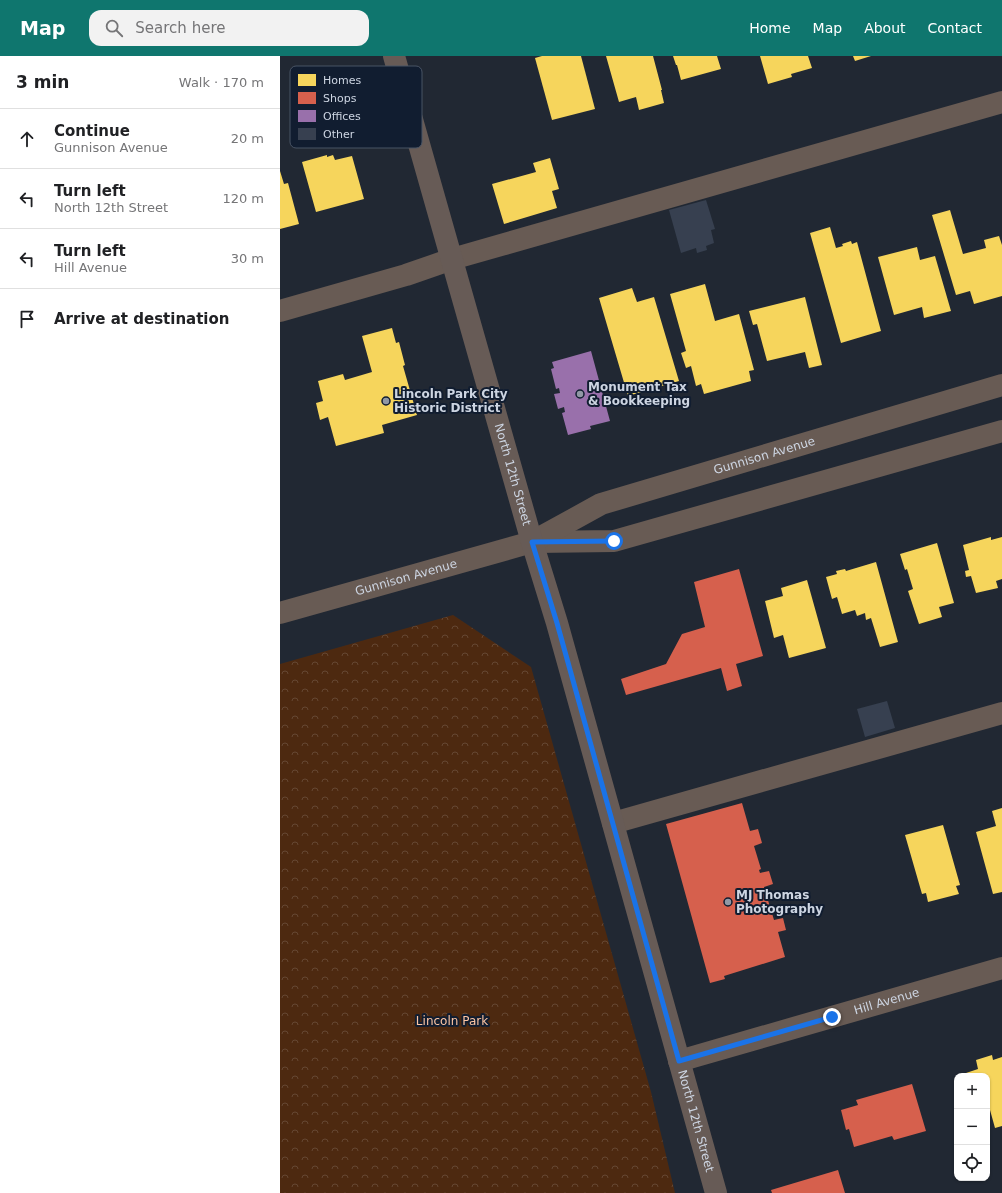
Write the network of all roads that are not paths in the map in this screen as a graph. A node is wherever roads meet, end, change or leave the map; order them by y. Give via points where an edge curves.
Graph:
1 (394, 56) edge
2 (397, 66) edge
3 (1002, 102) edge
4 (420, 148) edge
5 (452, 259) junction
6 (280, 311) edge
7 (1002, 385) edge
8 (1002, 431) edge
9 (532, 542) junction
10 (280, 613) edge
11 (1002, 713) edge
12 (613, 823) junction
13 (1002, 968) edge
14 (679, 1061) junction
15 (716, 1193) edge

1 - 2 main road, North 12th Street
3 - 5 street
4 - 5 main road, North 12th Street
5 - 6 street via 406,275
5 - 9 main road, North 12th Street
7 - 9 street, Gunnison Avenue via 601,504
8 - 9 street, Gunnison Avenue via 614,541
9 - 10 street, Gunnison Avenue
9 - 12 main road, North 12th Street
11 - 12 street
12 - 14 main road, North 12th Street
13 - 14 street, Hill Avenue
14 - 15 main road, North 12th Street

